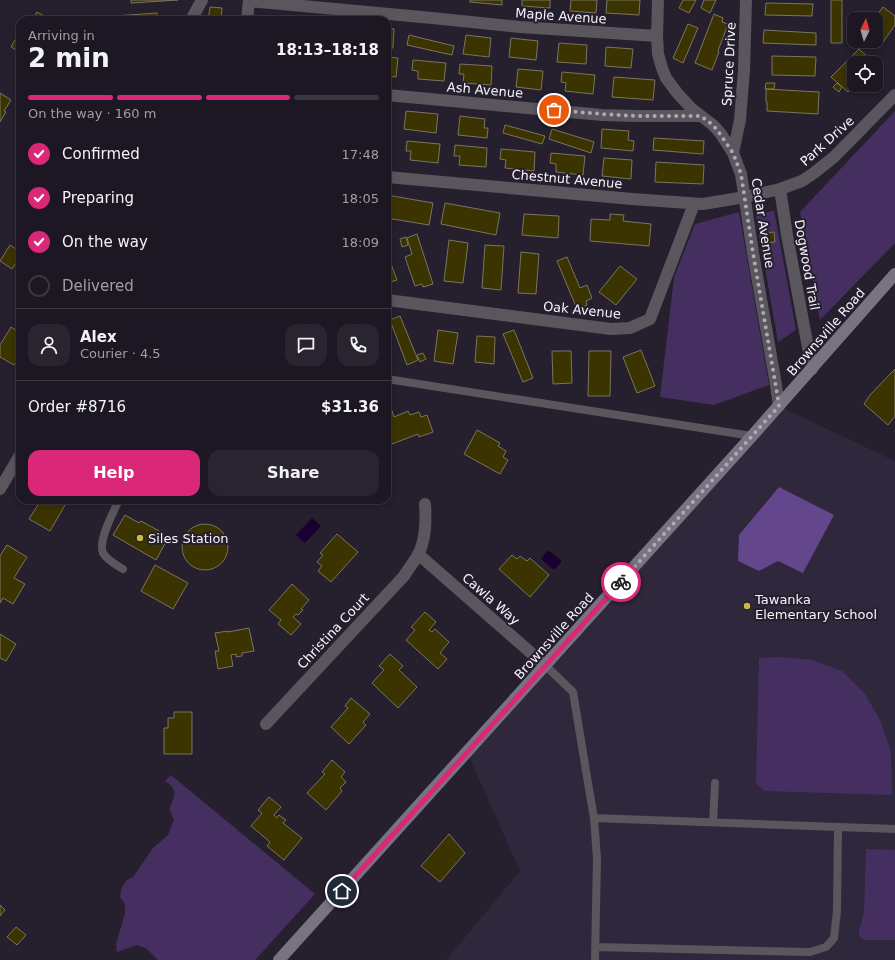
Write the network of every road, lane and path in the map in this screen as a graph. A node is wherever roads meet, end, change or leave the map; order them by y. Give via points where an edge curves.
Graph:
1 (202, 0) edge
2 (249, 0) edge
3 (658, 0) edge
4 (746, 0) edge
5 (193, 16) edge
6 (247, 16) edge
7 (657, 36) junction
8 (391, 95) edge
9 (895, 95) edge
10 (701, 116) junction
11 (733, 153) junction
12 (391, 177) edge
13 (780, 189) junction
14 (745, 197) junction
15 (694, 204) junction
16 (895, 274) edge
17 (391, 301) edge
18 (812, 369) junction
19 (391, 381) edge
20 (779, 406) junction
21 (752, 436) junction
22 (16, 462) edge
23 (0, 489) edge
24 (118, 504) edge
25 (425, 504) dead end
26 (418, 554) junction
27 (123, 569) dead end
28 (545, 666) junction
29 (266, 724) dead end
30 (715, 783) dead end
31 (594, 818) junction
32 (713, 822) junction
33 (838, 827) junction
34 (895, 829) edge
35 (596, 947) junction
36 (279, 960) edge
37 (595, 960) edge

1 - 5 street
2 - 6 street
2 - 7 street, Maple Avenue via 520,27
3 - 7 street, Cedar Avenue
4 - 11 street, Spruce Drive via 740,120
7 - 10 street, Cedar Avenue via 658,54 666,78 678,94
8 - 10 street, Ash Avenue via 602,114
9 - 13 street, Park Drive via 834,157 802,181
10 - 11 street, Cedar Avenue via 713,125
11 - 14 street, Cedar Avenue via 741,174
12 - 15 street, Chestnut Avenue
13 - 14 street, Park Drive
13 - 18 street, Dogwood Trail
14 - 15 street, Chestnut Avenue
14 - 20 street, Cedar Avenue
15 - 17 street, Oak Avenue via 650,319 630,328 611,329
16 - 18 street, Brownsville Road
18 - 20 street, Brownsville Road
19 - 21 lane
20 - 21 street, Brownsville Road
21 - 28 street, Brownsville Road
22 - 23 street
24 - 27 lane via 102,542 103,552 109,560
25 - 26 street, Christina Court via 426,523
26 - 28 street, Cawla Way
26 - 29 street, Christina Court via 404,576
28 - 31 lane via 573,692
28 - 36 street, Brownsville Road
30 - 32 lane
31 - 32 lane
31 - 35 lane via 597,859
32 - 33 lane
33 - 34 lane
33 - 35 lane via 837,911 834,938 826,947 810,952
35 - 37 lane

